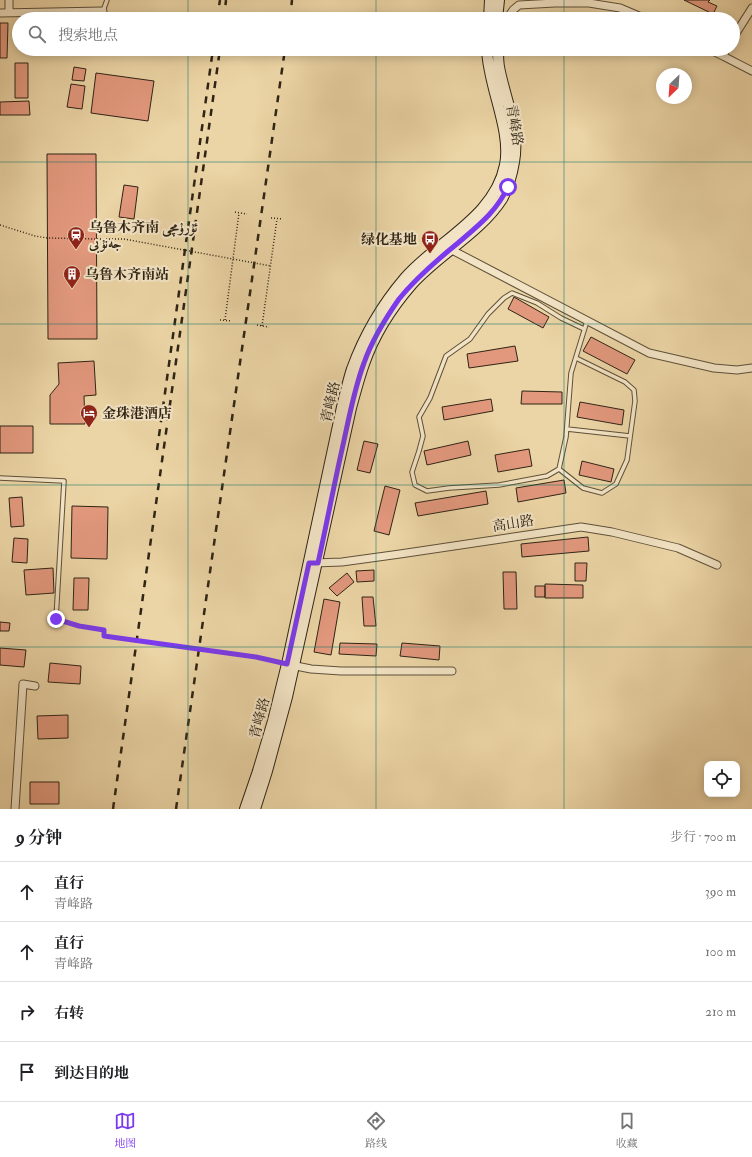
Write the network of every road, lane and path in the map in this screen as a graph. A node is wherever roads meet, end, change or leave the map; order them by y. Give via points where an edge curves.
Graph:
1 (9, 0) edge
2 (107, 0) edge
3 (490, 0) edge
4 (499, 0) edge
5 (752, 8) edge
6 (103, 12) edge
7 (491, 12) edge
8 (495, 12) edge
9 (512, 12) edge
10 (629, 12) edge
11 (0, 13) edge
12 (9, 13) junction
13 (12, 13) edge
14 (740, 27) edge
15 (488, 56) edge
16 (498, 56) edge
17 (730, 56) edge
18 (752, 71) edge
19 (235, 212) dead end
20 (239, 213) junction
21 (247, 214) dead end
22 (271, 218) dead end
23 (277, 219) junction
24 (283, 220) dead end
25 (0, 225) edge
26 (450, 249) junction
27 (233, 259) junction
28 (270, 266) junction
29 (220, 320) dead end
30 (225, 320) junction
31 (232, 321) dead end
32 (587, 321) junction
33 (257, 325) dead end
34 (262, 326) junction
35 (269, 327) dead end
36 (584, 329) junction
37 (576, 358) junction
38 (752, 368) edge
39 (567, 429) junction
40 (630, 436) junction
41 (559, 469) junction
42 (0, 478) edge
43 (313, 563) junction
44 (717, 565) dead end
45 (56, 619) joint
46 (291, 665) junction
47 (452, 671) dead end
48 (35, 686) dead end
49 (15, 809) edge
50 (245, 809) edge
51 (255, 809) edge

1 - 12 street
2 - 6 lane
3 - 7 main road
4 - 8 main road
5 - 14 street
9 - 10 street via 519,5 589,3
11 - 12 street
12 - 13 street
15 - 43 main road, 青峰路 via 506,138 506,164 501,180 486,205 406,277 365,338 342,407
16 - 26 main road, 青峰路 via 514,126 516,148 508,187 483,222
17 - 18 street
19 - 20 path
20 - 21 path
20 - 27 path
22 - 23 path
23 - 24 path
23 - 28 path
25 - 27 path, bridge via 47,238 124,239
26 - 32 street
26 - 43 main road, 青峰路 via 400,299 381,328 364,362
27 - 28 path, bridge
27 - 30 path
28 - 34 path
29 - 30 path
30 - 31 path
32 - 36 lane
32 - 38 street via 649,353 714,368
33 - 34 path
34 - 35 path
36 - 37 lane
36 - 41 lane via 537,303 512,293 504,298 470,338 446,356 430,398 419,417 423,436 412,472 415,485 427,491 500,485 547,476
37 - 39 lane via 571,373
37 - 40 lane via 625,382 634,390
39 - 40 lane
39 - 41 lane
40 - 41 lane via 627,460 616,484 602,493 583,488
42 - 45 lane via 64,482
43 - 44 street, 高山路 via 342,562 581,527 678,548
43 - 46 main road, 青峰路
45 - 46 path, bridge via 104,630 104,636 256,657
46 - 47 street via 340,671
46 - 50 main road, 青峰路
46 - 51 main road, 青峰路 via 279,731
48 - 49 street via 23,684

